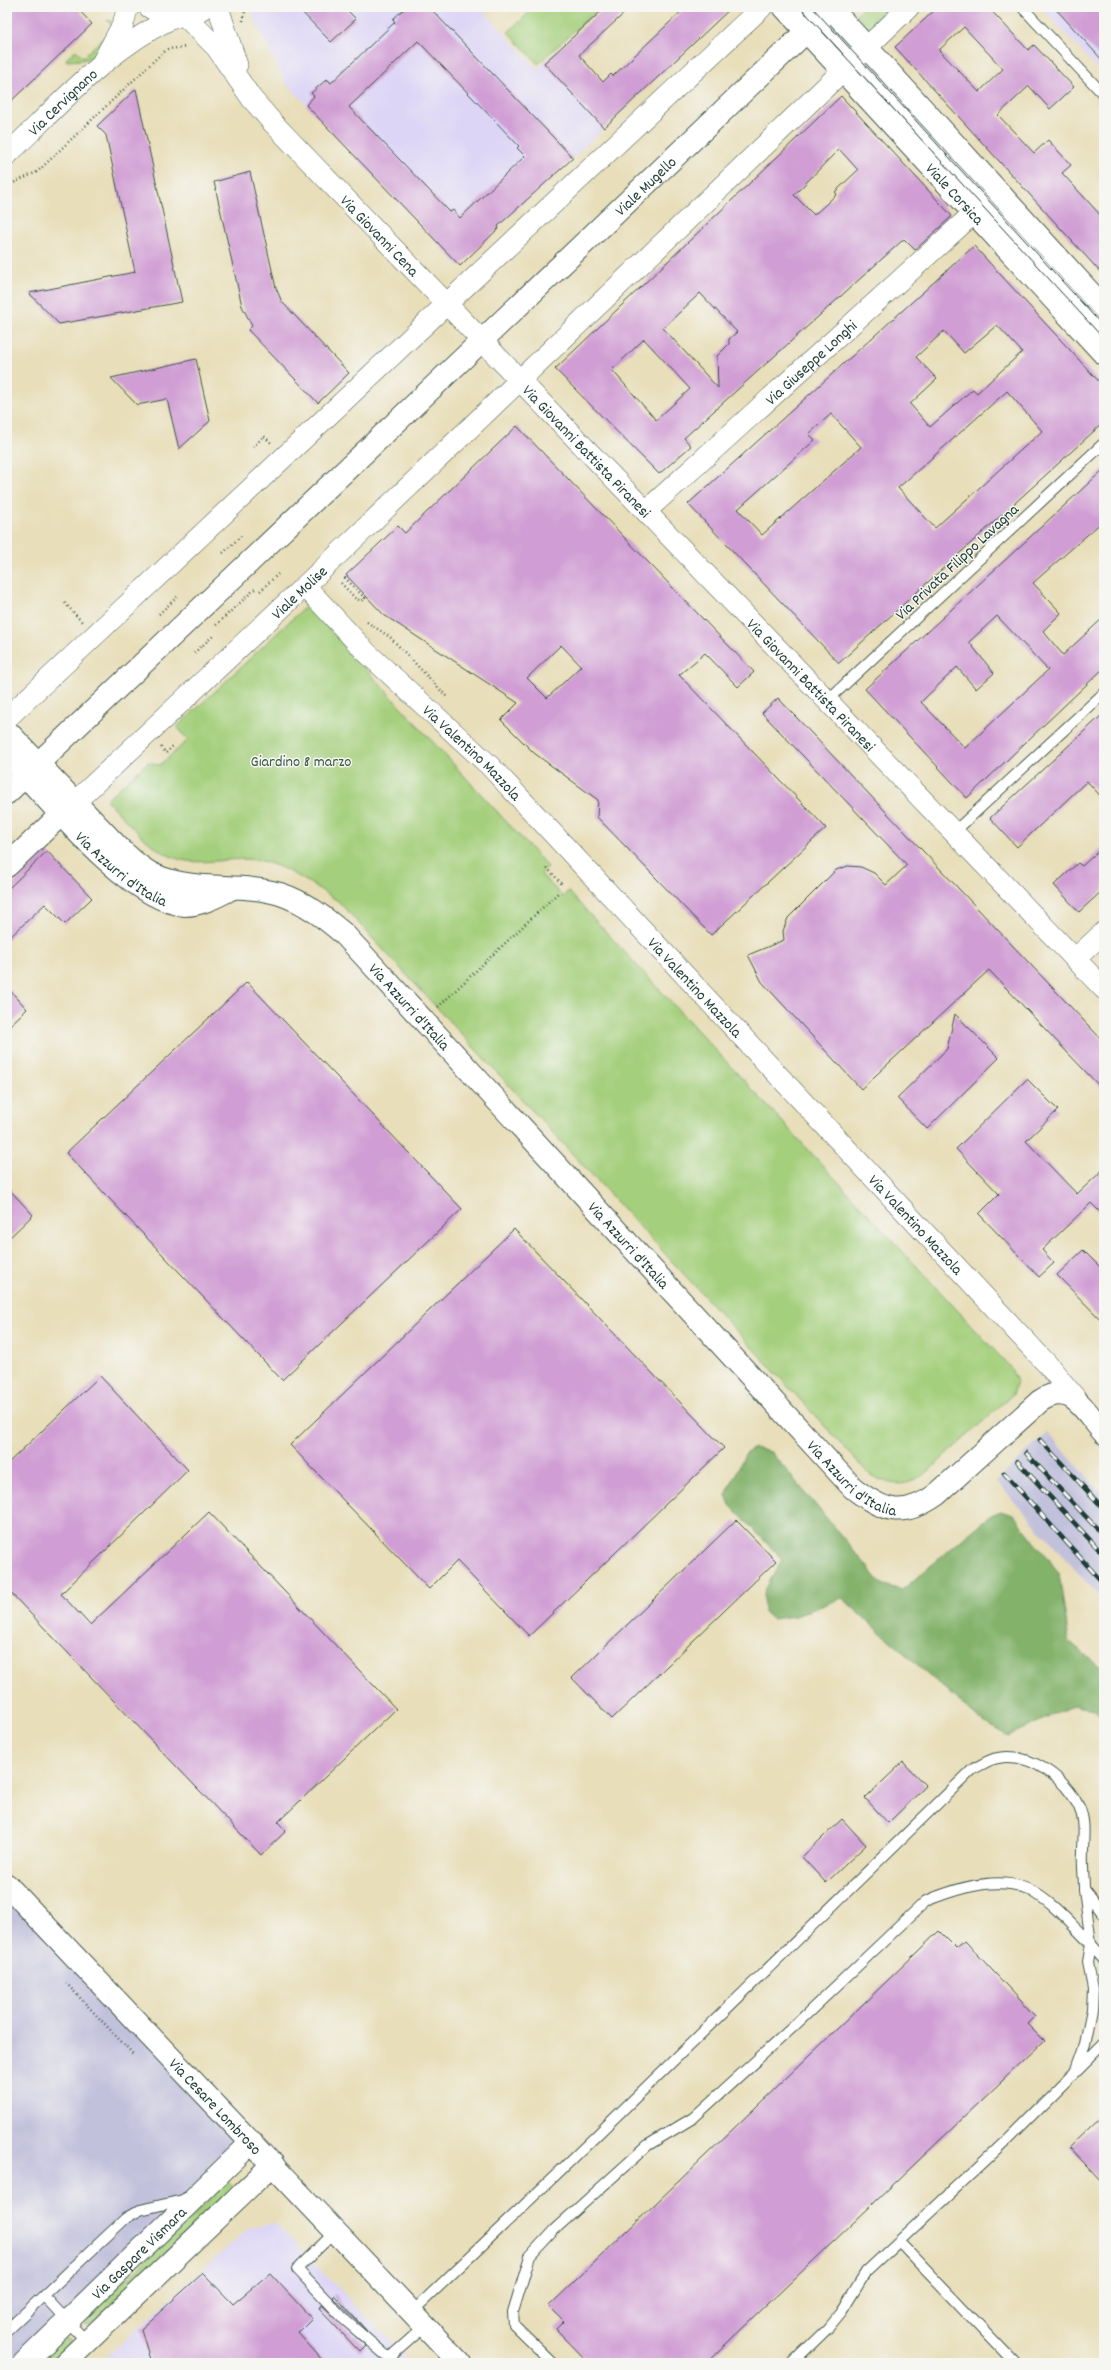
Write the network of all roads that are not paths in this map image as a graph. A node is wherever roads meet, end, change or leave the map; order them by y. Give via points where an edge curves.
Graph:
1 (128, 7) edge
2 (149, 7) edge
3 (205, 7) edge
4 (218, 7) edge
5 (784, 7) edge
6 (909, 7) edge
7 (1022, 7) edge
8 (760, 9) edge
9 (821, 13) edge
10 (180, 17) junction
11 (855, 59) junction
12 (101, 66) junction
13 (244, 88) junction
14 (1103, 94) edge
15 (7, 155) edge
16 (974, 213) junction
17 (447, 304) junction
18 (1104, 308) edge
19 (1104, 332) edge
20 (482, 340) junction
21 (1104, 354) edge
22 (520, 380) junction
23 (1104, 443) edge
24 (646, 511) junction
25 (305, 586) junction
26 (1104, 693) edge
27 (828, 700) junction
28 (7, 718) edge
29 (7, 731) edge
30 (7, 755) edge
31 (32, 769) junction
32 (7, 793) edge
33 (68, 808) junction
34 (954, 832) junction
35 (7, 866) edge
36 (1104, 932) edge
37 (1075, 959) junction
38 (1104, 989) edge
39 (1076, 1399) junction
40 (1026, 1415) junction
41 (1103, 1432) edge
42 (7, 1885) edge
43 (1084, 1889) junction
44 (1104, 1915) edge
45 (1091, 1944) junction
46 (1104, 1959) edge
47 (1104, 2043) edge
48 (1075, 2072) junction
49 (252, 2142) junction
50 (273, 2164) junction
51 (197, 2196) junction
52 (336, 2231) junction
53 (899, 2241) junction
54 (44, 2296) junction
55 (419, 2319) junction
56 (66, 2321) junction
57 (7, 2330) edge
58 (88, 2342) junction
59 (392, 2361) edge
60 (24, 2363) edge
61 (65, 2363) edge
62 (460, 2363) edge
63 (553, 2363) edge
64 (792, 2363) edge
65 (1015, 2363) edge

1 - 12 street, Via Cervignano
2 - 10 street, Via Giovanni Cena
3 - 10 street
4 - 13 street, Via Giovanni Cena
5 - 9 street
6 - 11 street
7 - 14 lane
8 - 17 street
9 - 11 street, Viale Corsica
9 - 11 street, Viale Corsica
9 - 20 street, Viale Mugello
10 - 12 street, Via Cervignano via 158,25
10 - 13 street, Via Giovanni Cena via 216,47
11 - 16 street, Viale Corsica
11 - 18 street, Viale Corsica
11 - 19 lane, Viale Corsica
11 - 22 street
12 - 15 street, Via Cervignano
13 - 17 street, Via Giovanni Cena via 273,123
16 - 21 street, Viale Corsica
16 - 24 street, Via Giuseppe Longhi
17 - 20 street, Via Giovanni Cena
17 - 28 street
20 - 22 street, Via Giovanni Cena
20 - 31 street
22 - 24 street, Via Giovanni Battista Piranesi
22 - 25 street, Viale Molise
23 - 27 lane, Via Privata Filippo Lavagna
24 - 27 street, Via Giovanni Battista Piranesi
25 - 33 street, Viale Molise
25 - 39 street, Via Valentino Mazzola via 366,652 490,766 1041,1357
26 - 34 lane
27 - 34 street, Via Giovanni Battista Piranesi
29 - 31 street
30 - 31 street
31 - 32 street
31 - 33 street
33 - 35 street, Viale Molise
33 - 40 street, Via Azzurri d'Italia via 115,869 131,882 168,902 186,905 205,901 236,887 262,890 301,903 344,934 853,1488 874,1504 906,1510 922,1505 936,1496
34 - 37 street, Via Giovanni Battista Piranesi
36 - 37 street
37 - 38 street, Via Giovanni Battista Piranesi
39 - 40 street, Via Azzurri d'Italia via 1068,1395 1052,1395 1040,1401
39 - 41 street
40 - 41 street, Via Azzurri d'Italia via 1041,1408 1063,1406 1082,1414
42 - 49 street, Via Cesare Lombroso
43 - 44 lane
43 - 45 lane
43 - 55 lane via 1084,1830 1079,1807 1064,1786 1041,1766 1019,1758 998,1758 973,1769 565,2166
45 - 46 lane
45 - 48 lane via 1088,1962 1094,1990 1092,2010 1085,2044
45 - 63 lane via 1059,1912 1027,1889 982,1884 953,1890 926,1900 698,2113 648,2145 554,2230 530,2256 513,2312 514,2325
47 - 48 lane
48 - 53 lane
49 - 50 street, Via Cesare Lombroso
49 - 51 street, Via Gaspare Vismara
50 - 52 street, Via Cesare Lombroso
50 - 58 street, Via Gaspare Vismara
51 - 54 lane via 140,2210 126,2218
51 - 56 street, Via Gaspare Vismara
52 - 55 street, Via Cesare Lombroso
52 - 59 lane via 297,2269 346,2321
53 - 64 lane via 866,2272 842,2311
53 - 65 lane
54 - 56 lane
54 - 57 lane
55 - 59 lane
55 - 62 street, Via Cesare Lombroso
56 - 58 lane
56 - 60 street, Via Gaspare Vismara
58 - 61 street, Via Gaspare Vismara

